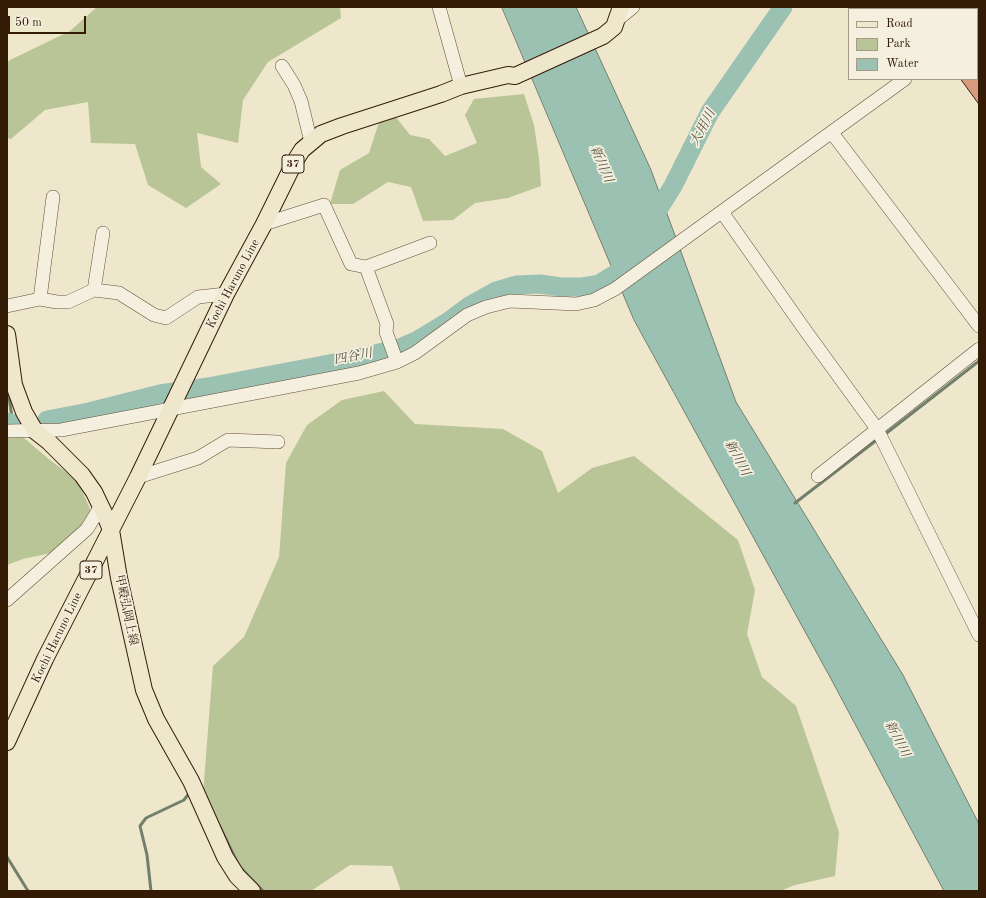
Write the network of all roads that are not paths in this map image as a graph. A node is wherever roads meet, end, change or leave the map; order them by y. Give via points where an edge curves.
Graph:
1 (439, 7) edge
2 (633, 7) edge
3 (619, 14) edge
4 (282, 66) dead end
5 (904, 80) edge
6 (461, 86) junction
7 (832, 133) junction
8 (311, 142) junction
9 (53, 197) dead end
10 (722, 212) junction
11 (264, 224) junction
12 (103, 233) dead end
13 (430, 242) dead end
14 (366, 267) junction
15 (94, 290) junction
16 (226, 294) junction
17 (40, 299) junction
18 (7, 306) edge
19 (979, 326) edge
20 (7, 334) edge
21 (979, 349) edge
22 (395, 358) junction
23 (172, 404) junction
24 (7, 431) edge
25 (35, 431) junction
26 (880, 435) junction
27 (278, 442) dead end
28 (138, 476) junction
29 (818, 476) dead end
30 (101, 506) junction
31 (111, 530) junction
32 (7, 600) edge
33 (979, 635) edge
34 (7, 742) edge
35 (252, 891) edge

1 - 6 street
2 - 3 street
3 - 6 main road, Kochi Haruno Line / 37 via 609,32 601,37 515,76 508,75
4 - 8 street via 301,101
5 - 7 street
6 - 8 main road, Kochi Haruno Line / 37 via 342,126 321,134
7 - 10 street
7 - 19 street
8 - 11 main road, Kochi Haruno Line / 37 via 295,161
9 - 17 street
10 - 22 street via 615,289 594,300 576,304 510,301 486,307 467,315 415,353
10 - 26 street
11 - 14 street via 324,205 351,264
11 - 16 main road, Kochi Haruno Line / 37
12 - 15 street
13 - 14 street
14 - 22 street
15 - 16 street via 118,293 154,315 166,318 198,297
15 - 17 street via 68,302
16 - 23 main road, Kochi Haruno Line / 37
17 - 18 street
20 - 25 main road, 甲殿弘岡上線 via 14,385 24,412
21 - 26 street
22 - 23 street via 359,373
23 - 25 street via 61,430
23 - 28 main road, Kochi Haruno Line / 37
24 - 25 street
25 - 30 main road, 甲殿弘岡上線 via 82,475
26 - 29 street
26 - 33 street
27 - 28 street via 228,440 198,458
28 - 31 main road, Kochi Haruno Line / 37
30 - 31 main road, 甲殿弘岡上線
30 - 32 street via 87,529
31 - 34 main road, Kochi Haruno Line / 37 via 45,659
31 - 35 main road, 甲殿弘岡上線 via 122,593 150,706 191,781 225,857 237,876

